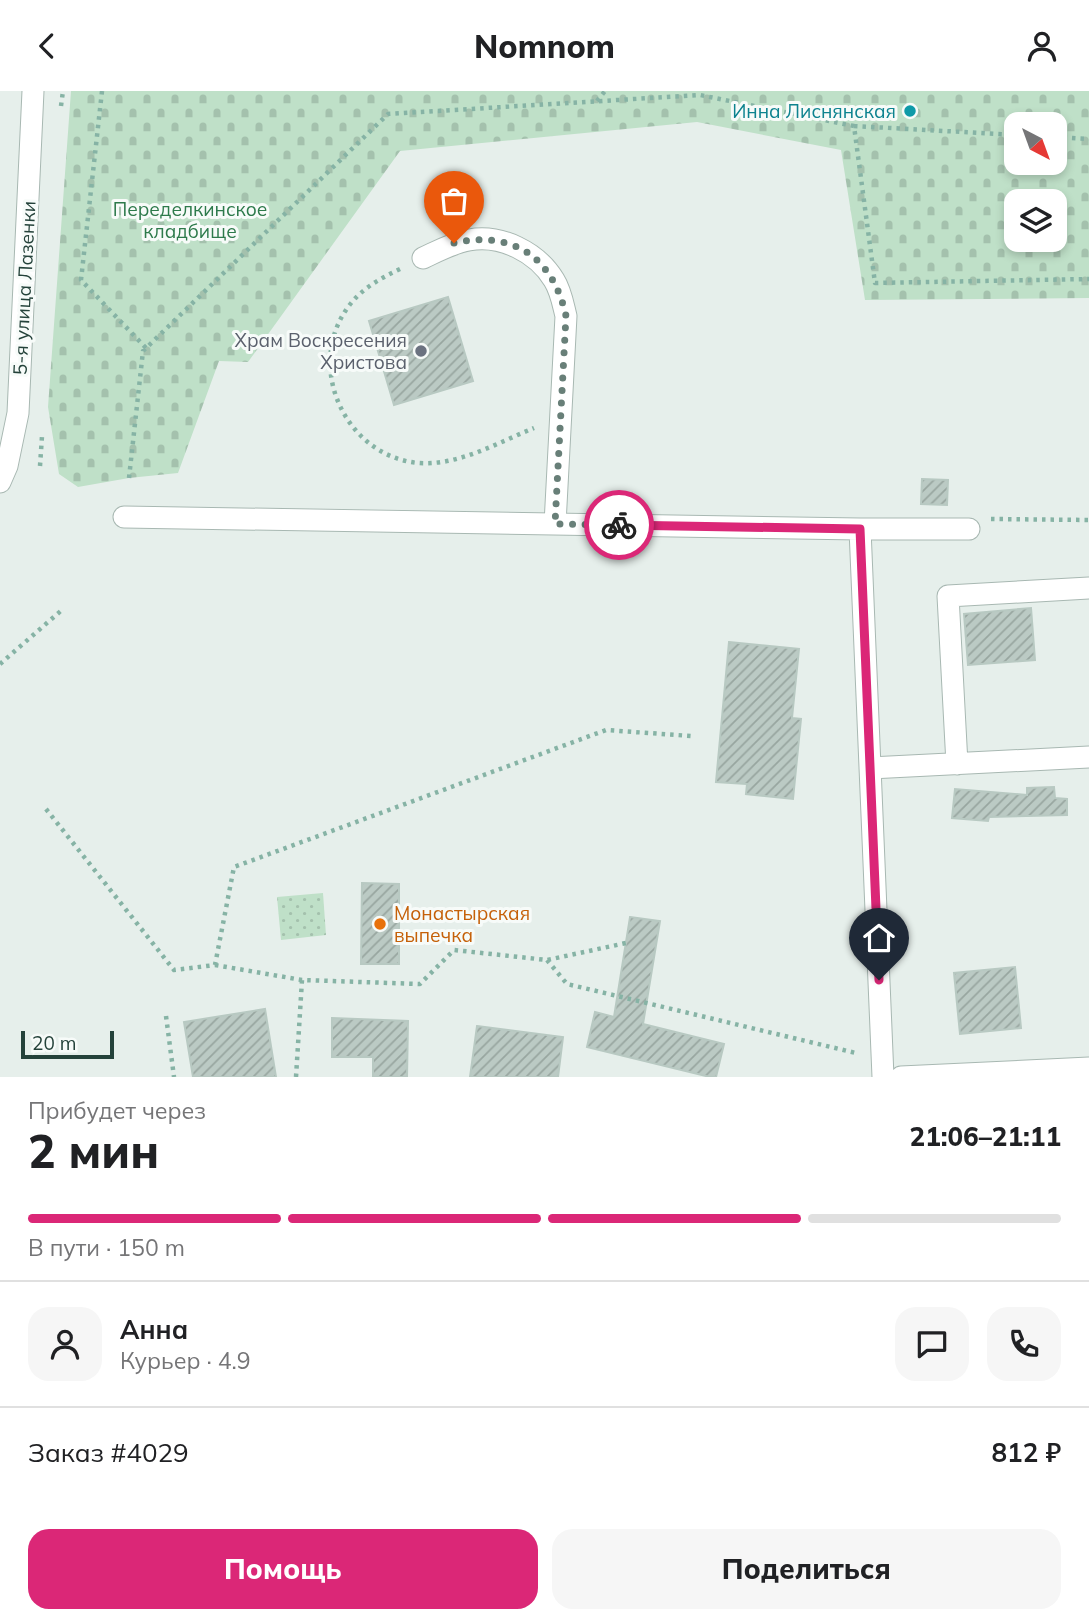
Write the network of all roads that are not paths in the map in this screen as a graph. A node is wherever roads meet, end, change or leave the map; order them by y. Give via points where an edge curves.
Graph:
1 (33, 91) edge
2 (423, 258) road end
3 (0, 482) edge
4 (124, 517) dead end
5 (555, 524) junction
6 (860, 529) junction
7 (969, 529) road end
8 (1089, 589) edge
9 (1089, 757) edge
10 (957, 764) junction
11 (870, 768) junction
12 (882, 1068) edge
13 (1089, 1068) edge
14 (901, 1077) edge

1 - 3 street, 5-я улица Лазенки via 18,413
2 - 5 street via 454,243 492,240 528,253 554,280 566,316
4 - 5 street
5 - 6 street
6 - 7 street
6 - 11 street
8 - 10 street via 948,596
9 - 10 street
10 - 11 street
11 - 12 street
13 - 14 street

